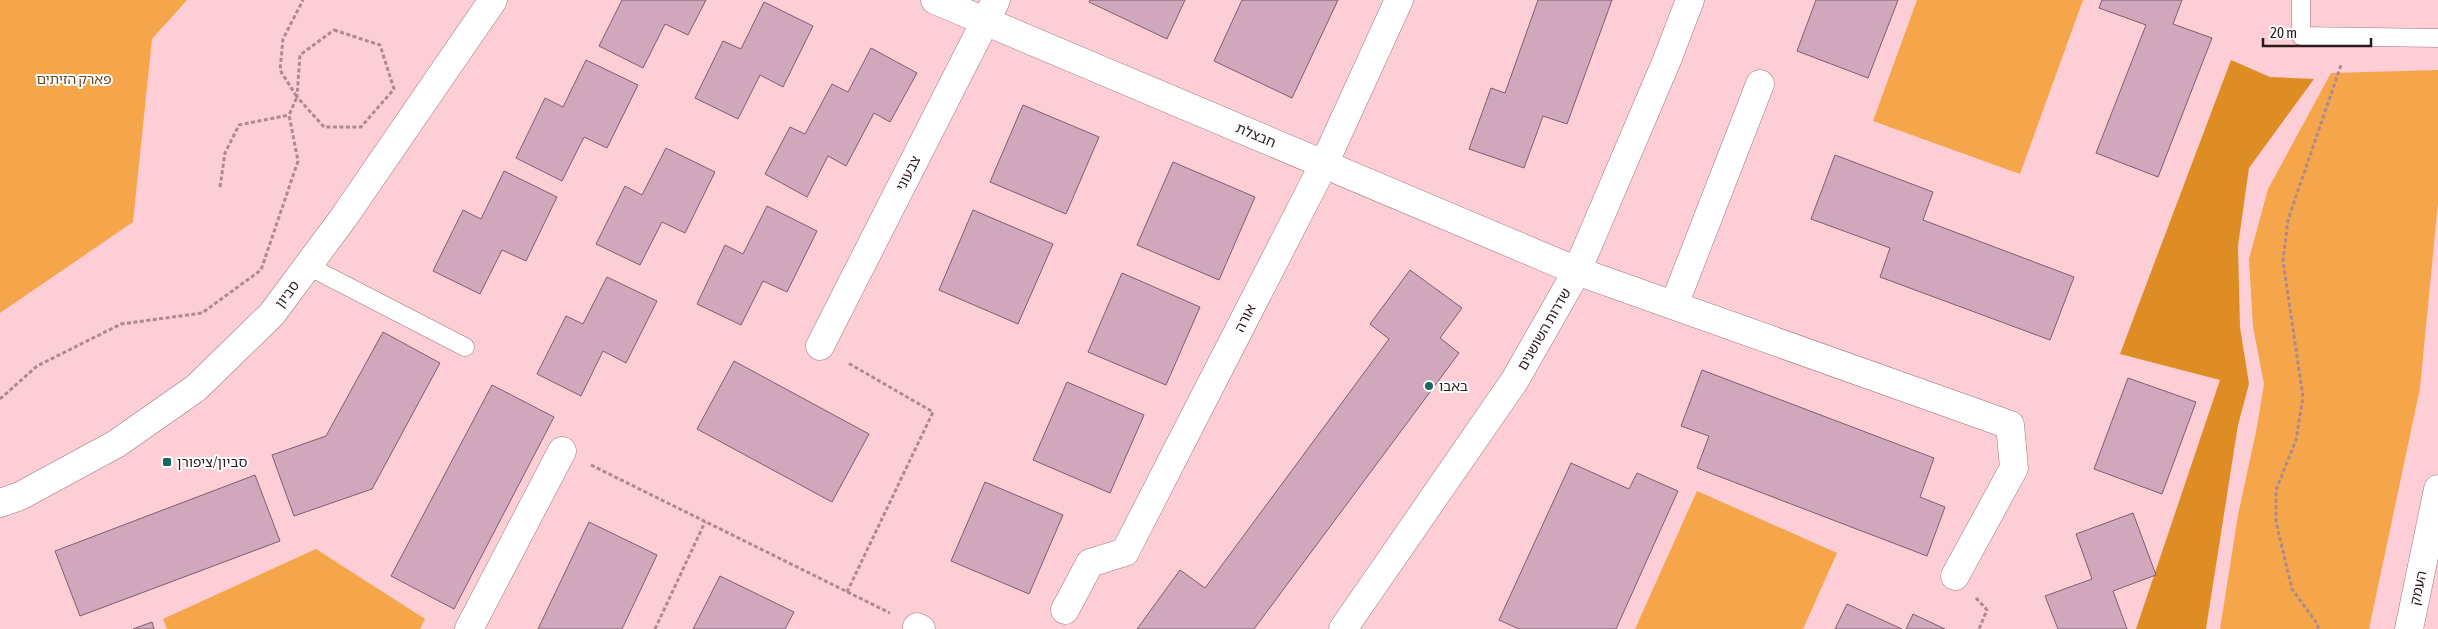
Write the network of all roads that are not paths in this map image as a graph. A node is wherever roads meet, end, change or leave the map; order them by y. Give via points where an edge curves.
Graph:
1 (494, 0) edge
2 (935, 0) edge
3 (1399, 0) edge
4 (1690, 0) edge
5 (2301, 0) edge
6 (991, 11) edge
7 (2438, 38) edge
8 (1760, 84) dead end
9 (1324, 164) junction
10 (308, 266) junction
11 (1577, 271) junction
12 (1674, 305) junction
13 (820, 346) road end
14 (465, 347) dead end
15 (562, 451) road end
16 (2438, 489) edge
17 (0, 502) edge
18 (1955, 576) dead end
19 (1065, 610) dead end
20 (469, 629) edge
21 (1343, 629) edge
22 (2409, 629) edge

1 - 10 street, סביון
2 - 6 street, חבצלת
3 - 9 street, אורה
4 - 11 street, שדרות השושנים
5 - 7 lane via 2301,36
6 - 9 street, חבצלת
6 - 13 street, צבעוני
8 - 12 street
9 - 11 street, חבצלת
9 - 19 street, אורה via 1125,552 1090,563
10 - 14 lane
10 - 17 street, סביון via 272,314 196,388 116,444 20,496
11 - 12 street, חבצלת
11 - 21 street, שדרות השושנים via 1515,380
12 - 18 street, חבצלת via 2010,425 2014,468
15 - 20 street
16 - 22 street, העמק

